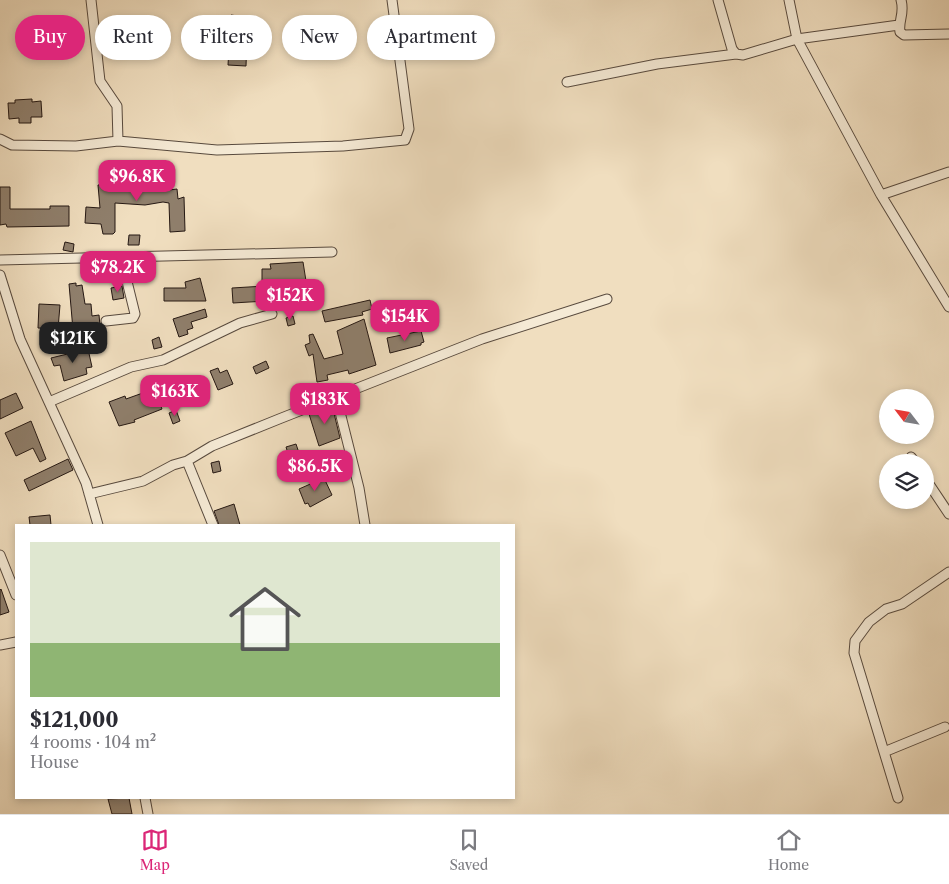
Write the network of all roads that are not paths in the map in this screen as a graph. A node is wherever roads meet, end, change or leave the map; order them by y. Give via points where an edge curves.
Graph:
1 (91, 0) edge
2 (392, 0) edge
3 (718, 0) edge
4 (788, 0) edge
5 (901, 0) edge
6 (899, 25) junction
7 (949, 34) edge
8 (797, 39) junction
9 (736, 54) junction
10 (567, 82) dead end
11 (0, 139) edge
12 (118, 141) junction
13 (949, 172) edge
14 (881, 194) junction
15 (332, 252) dead end
16 (121, 258) junction
17 (0, 260) edge
18 (0, 275) edge
19 (607, 299) dead end
20 (949, 308) edge
21 (272, 314) dead end
22 (106, 321) dead end
23 (336, 396) junction
24 (49, 402) junction
25 (187, 461) junction
26 (934, 492) edge
27 (89, 494) junction
28 (949, 514) edge
29 (98, 524) edge
30 (213, 524) edge
31 (365, 524) edge
32 (0, 556) edge
33 (949, 572) edge
34 (15, 593) edge
35 (15, 642) edge
36 (0, 645) edge
37 (945, 727) dead end
38 (884, 752) junction
39 (898, 798) dead end
40 (145, 799) edge
41 (148, 814) edge

1 - 12 street via 100,81 117,106
2 - 12 street via 410,129 405,140 343,146 217,150
3 - 9 street
4 - 8 street
5 - 6 street via 904,12
6 - 7 street via 904,35
6 - 8 street
8 - 9 street via 743,56
8 - 14 street
9 - 10 street via 657,64
11 - 12 street via 12,145 76,146
13 - 14 street
14 - 20 street
15 - 16 street
16 - 17 street
16 - 22 street via 135,314 132,318
18 - 24 street via 20,339
19 - 23 street via 482,339
21 - 24 street via 240,323 163,360 131,367
23 - 25 street via 212,446
23 - 31 street
24 - 27 street
25 - 27 street via 142,482
25 - 30 street
26 - 28 street
27 - 29 street
32 - 34 street
33 - 38 street via 902,604 886,609 869,622 855,641 854,653
35 - 36 street
37 - 38 street
38 - 39 street
40 - 41 street

